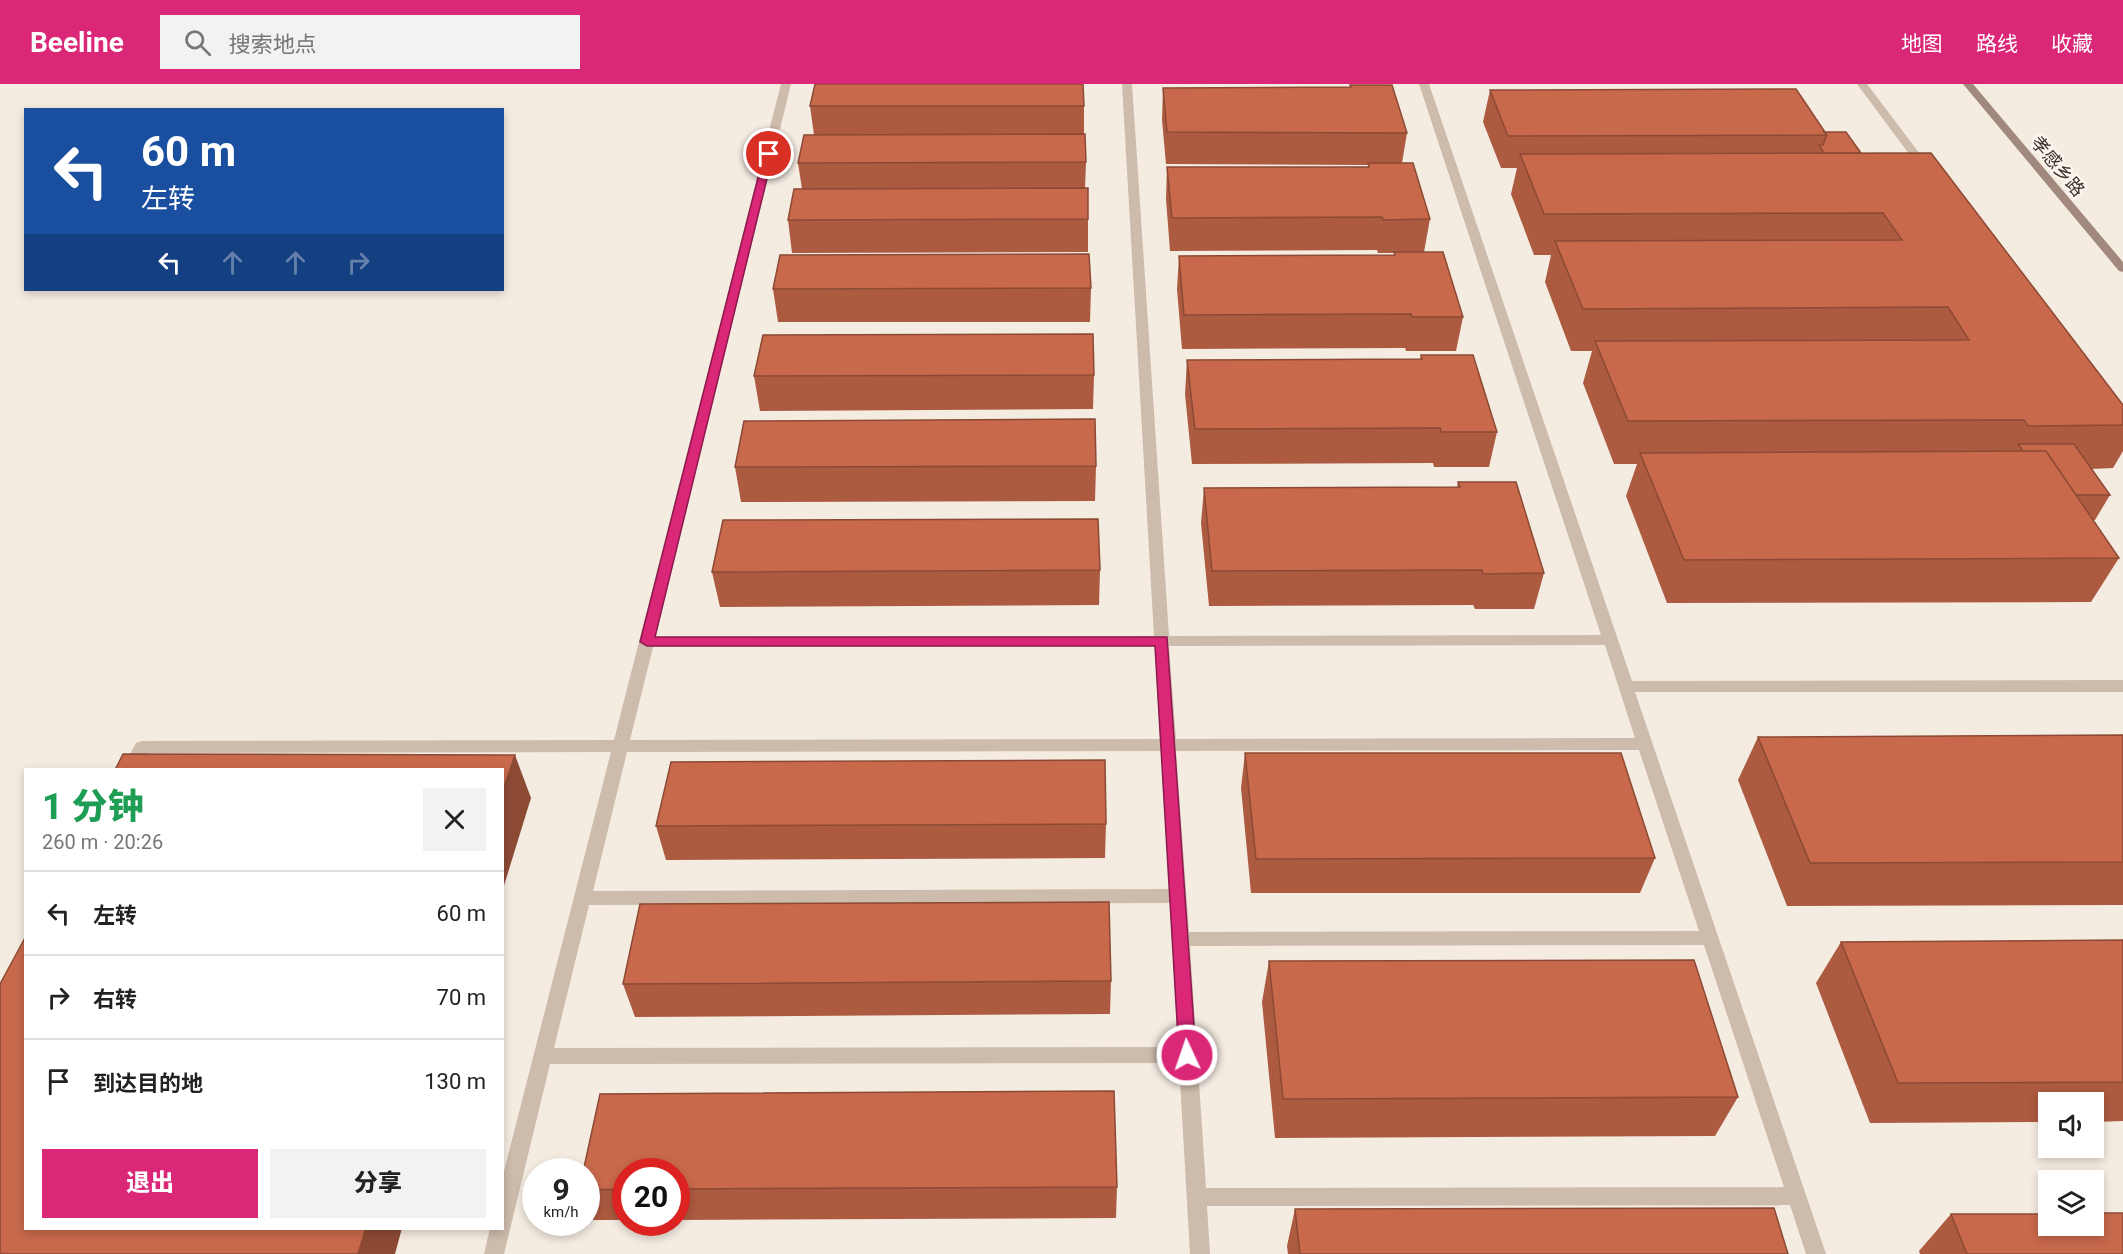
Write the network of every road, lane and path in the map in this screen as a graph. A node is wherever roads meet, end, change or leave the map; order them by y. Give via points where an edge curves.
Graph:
1 (786, 84) edge
2 (1127, 84) edge
3 (1424, 84) edge
4 (1862, 84) edge
5 (1968, 84) edge
6 (1933, 178) edge
7 (2123, 269) edge
8 (1610, 640) junction
9 (1162, 641) junction
10 (647, 642) junction
11 (2123, 686) edge
12 (1626, 687) junction
13 (1645, 744) junction
14 (1168, 745) junction
15 (621, 746) junction
16 (131, 768) edge
17 (1178, 896) junction
18 (583, 898) junction
19 (1710, 938) junction
20 (1180, 939) junction
21 (1187, 1055) junction
22 (544, 1056) junction
23 (1797, 1196) junction
24 (1196, 1197) junction
25 (504, 1212) edge
26 (500, 1230) edge
27 (494, 1254) edge
28 (1200, 1254) edge
29 (1816, 1254) edge

1 - 10 lane
2 - 9 lane
3 - 8 lane
4 - 6 lane
5 - 7 main road, 孝感乡路
8 - 9 lane
8 - 12 lane
9 - 10 lane
9 - 14 lane
10 - 15 lane
11 - 12 lane
12 - 13 lane
13 - 14 lane
13 - 19 lane
14 - 15 lane
14 - 17 lane
15 - 16 lane via 142,747
15 - 18 lane
17 - 18 lane
17 - 20 lane
18 - 22 lane
19 - 20 lane
19 - 23 lane
20 - 21 lane
21 - 22 lane
21 - 24 lane
22 - 25 lane
23 - 24 lane
23 - 29 lane
24 - 28 lane
26 - 27 lane

